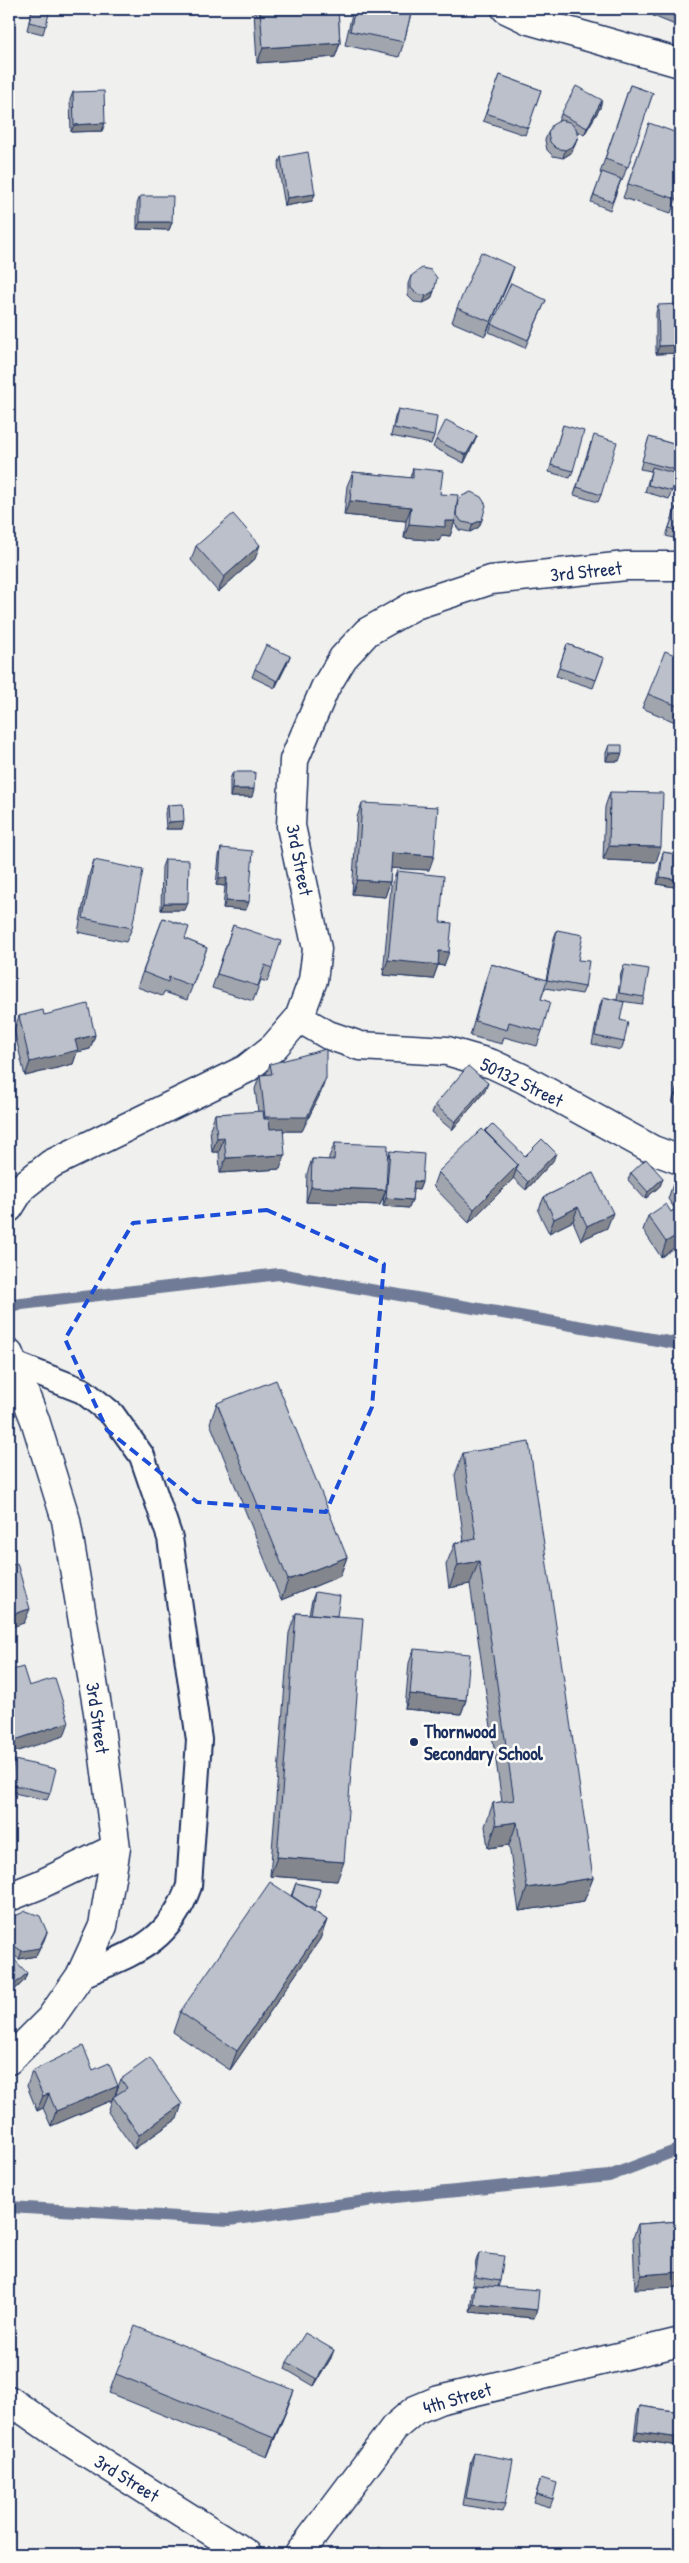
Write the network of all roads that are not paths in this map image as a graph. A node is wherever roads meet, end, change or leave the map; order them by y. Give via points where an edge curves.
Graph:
1 (506, 9) edge
2 (680, 64) edge
3 (680, 566) edge
4 (299, 1018) junction
5 (680, 1160) edge
6 (9, 1208) edge
7 (11, 1359) edge
8 (116, 1848) junction
9 (9, 1897) edge
10 (80, 1976) junction
11 (9, 2060) edge
12 (680, 2342) edge
13 (9, 2400) edge
14 (247, 2554) edge
15 (299, 2554) edge

1 - 2 street via 529,20
3 - 4 street, 3rd Street via 626,566 491,580 415,605 367,632 343,658 325,688 294,760 291,826 317,949 313,980
4 - 5 street, 50132 Street via 328,1035 360,1046 447,1051 492,1064 653,1150
4 - 6 street, 3rd Street via 274,1047 246,1068 51,1164 22,1187
7 - 8 street, 3rd Street via 35,1420 66,1520 98,1712
7 - 10 lane via 83,1391 112,1414 142,1456 170,1538 199,1740 188,1886 182,1904 173,1920 144,1948
8 - 9 street
8 - 10 street, 3rd Street via 103,1926
10 - 11 street, 3rd Street via 50,2019
12 - 15 street, 4th Street via 439,2400 415,2410 394,2428
13 - 14 street, 3rd Street

